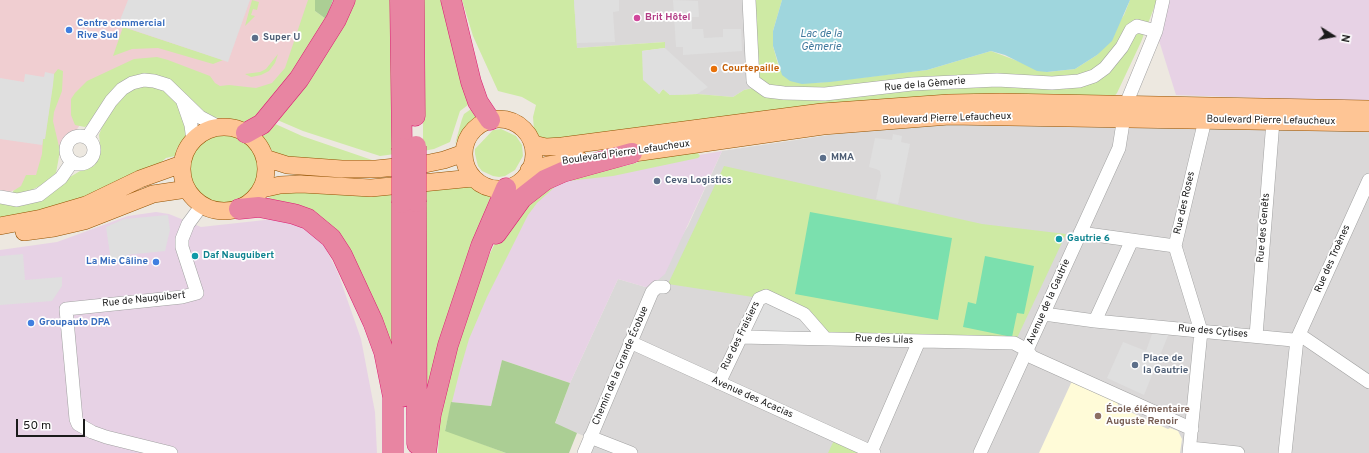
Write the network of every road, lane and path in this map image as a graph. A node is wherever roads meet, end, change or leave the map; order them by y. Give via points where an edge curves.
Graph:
1 (345, 0) edge
2 (400, 0) edge
3 (414, 0) edge
4 (451, 0) edge
5 (749, 0) edge
6 (1163, 0) edge
7 (1156, 31) junction
8 (183, 100) junction
9 (1369, 109) edge
10 (1124, 111) junction
11 (490, 120) junction
12 (1205, 120) junction
13 (1273, 121) junction
14 (1369, 123) edge
15 (220, 127) junction
16 (685, 131) junction
17 (246, 133) junction
18 (87, 138) junction
19 (193, 140) junction
20 (708, 141) junction
21 (533, 144) junction
22 (409, 147) junction
23 (464, 153) junction
24 (632, 153) junction
25 (265, 158) junction
26 (72, 162) junction
27 (182, 164) junction
28 (530, 170) junction
29 (473, 178) junction
30 (1369, 180) edge
31 (506, 188) junction
32 (187, 189) junction
33 (262, 189) junction
34 (0, 197) edge
35 (409, 203) junction
36 (202, 206) junction
37 (239, 209) junction
38 (0, 226) edge
39 (1080, 233) junction
40 (0, 236) edge
41 (1132, 240) junction
42 (1175, 246) junction
43 (664, 287) dead end
44 (460, 308) junction
45 (1044, 314) junction
46 (1096, 321) junction
47 (1201, 331) junction
48 (1256, 336) junction
49 (740, 337) junction
50 (825, 338) junction
51 (1297, 338) junction
52 (919, 341) junction
53 (630, 342) junction
54 (1027, 350) junction
55 (1369, 382) edge
56 (719, 383) junction
57 (1192, 429) junction
58 (590, 437) junction
59 (1189, 450) edge
60 (873, 452) edge
61 (171, 453) edge
62 (394, 453) edge
63 (402, 453) edge
64 (417, 453) edge
65 (426, 453) edge
66 (584, 453) edge
67 (631, 453) edge
68 (980, 453) edge
69 (1238, 453) edge
70 (1285, 453) edge

1 - 17 highway via 336,20 299,79 262,124
2 - 22 highway
3 - 22 highway
4 - 11 highway via 471,82 478,102
5 - 7 street, Rue de la Gèmerie via 753,81 768,91 825,94 912,84 997,80 1052,83 1079,81 1094,76 1105,68 1122,47 1131,30 1137,26
6 - 7 street, Avenue de la Gautrie
7 - 10 street, Avenue de la Gautrie
8 - 15 street via 200,117
8 - 18 street via 167,85 144,80 132,83 111,101
8 - 19 street
9 - 10 main road, Boulevard Pierre Lefaucheux
10 - 12 main road, Boulevard Pierre Lefaucheux
10 - 16 main road, Boulevard Pierre Lefaucheux via 1001,102 902,106 822,112
10 - 20 main road, Boulevard Pierre Lefaucheux via 909,118
10 - 39 street, Avenue de la Gautrie via 1119,148
11 - 21 main road via 500,119 516,123
11 - 23 main road via 480,124 470,134
12 - 13 main road, Boulevard Pierre Lefaucheux
12 - 42 street, Rue des Roses
13 - 14 main road, Boulevard Pierre Lefaucheux
13 - 48 street, Rue des Genêts
15 - 17 main road via 234,128
15 - 19 main road via 205,132
16 - 20 main road via 704,136
16 - 21 main road, Boulevard Pierre Lefaucheux via 558,146
17 - 25 main road via 258,144
18 - 26 street via 76,136 68,141 66,150
18 - 26 street via 93,145 93,155 82,164
19 - 27 main road
20 - 24 main road, Boulevard Pierre Lefaucheux
21 - 28 main road
22 - 35 highway, bridge
23 - 25 main road via 431,163 376,169 287,165
23 - 29 main road via 467,169
24 - 28 main road, Boulevard Pierre Lefaucheux
24 - 44 highway via 563,172 545,180 522,198 495,235
25 - 33 main road via 267,172
26 - 34 street via 61,178 39,195 17,200
27 - 32 main road
27 - 38 main road via 140,179 80,207
28 - 31 main road via 520,182
29 - 31 main road via 491,188
29 - 33 main road via 371,188 300,184
30 - 51 street, Rue des Troènes
31 - 44 highway via 481,246
32 - 36 main road
32 - 40 main road via 153,194 54,228
33 - 37 main road via 253,201
35 - 63 highway
35 - 64 highway
36 - 37 main road via 220,212
36 - 61 street, Rue de Nauguibert via 188,224 182,239 182,247 197,293 182,297 66,309 78,424 106,437
37 - 62 highway via 260,207 308,219 331,238 342,255 384,352 393,397
39 - 41 street
39 - 45 street, Avenue de la Gautrie
41 - 42 street
41 - 46 street
42 - 47 street, Rue des Roses
43 - 53 street, Chemin de la Grande Écobue via 657,287 652,292
44 - 65 highway via 438,381
45 - 46 street, Rue des Cytises
45 - 54 street, Avenue de la Gautrie
46 - 47 street, Rue des Cytises
47 - 48 street, Rue des Cytises
47 - 57 street
48 - 51 street, Rue des Cytises via 1293,340
49 - 50 street, Rue des Lilas
49 - 50 street, Rue des Fraisiers via 756,301 766,296 804,314
49 - 56 street, Rue des Fraisiers
50 - 52 street, Rue des Lilas
51 - 55 street, Rue des Cytises via 1303,337
51 - 70 street, Rue des Troènes
52 - 54 street, Rue des Lilas via 1014,343
52 - 60 street
53 - 56 street, Avenue des Acacias
53 - 58 street, Chemin de la Grande Écobue
54 - 57 street, Rue des Lilas via 1032,357
54 - 68 street, Avenue de la Gautrie
56 - 60 street, Avenue des Acacias
57 - 59 street
58 - 66 street, Chemin de la Grande Écobue
58 - 67 street
59 - 69 street

